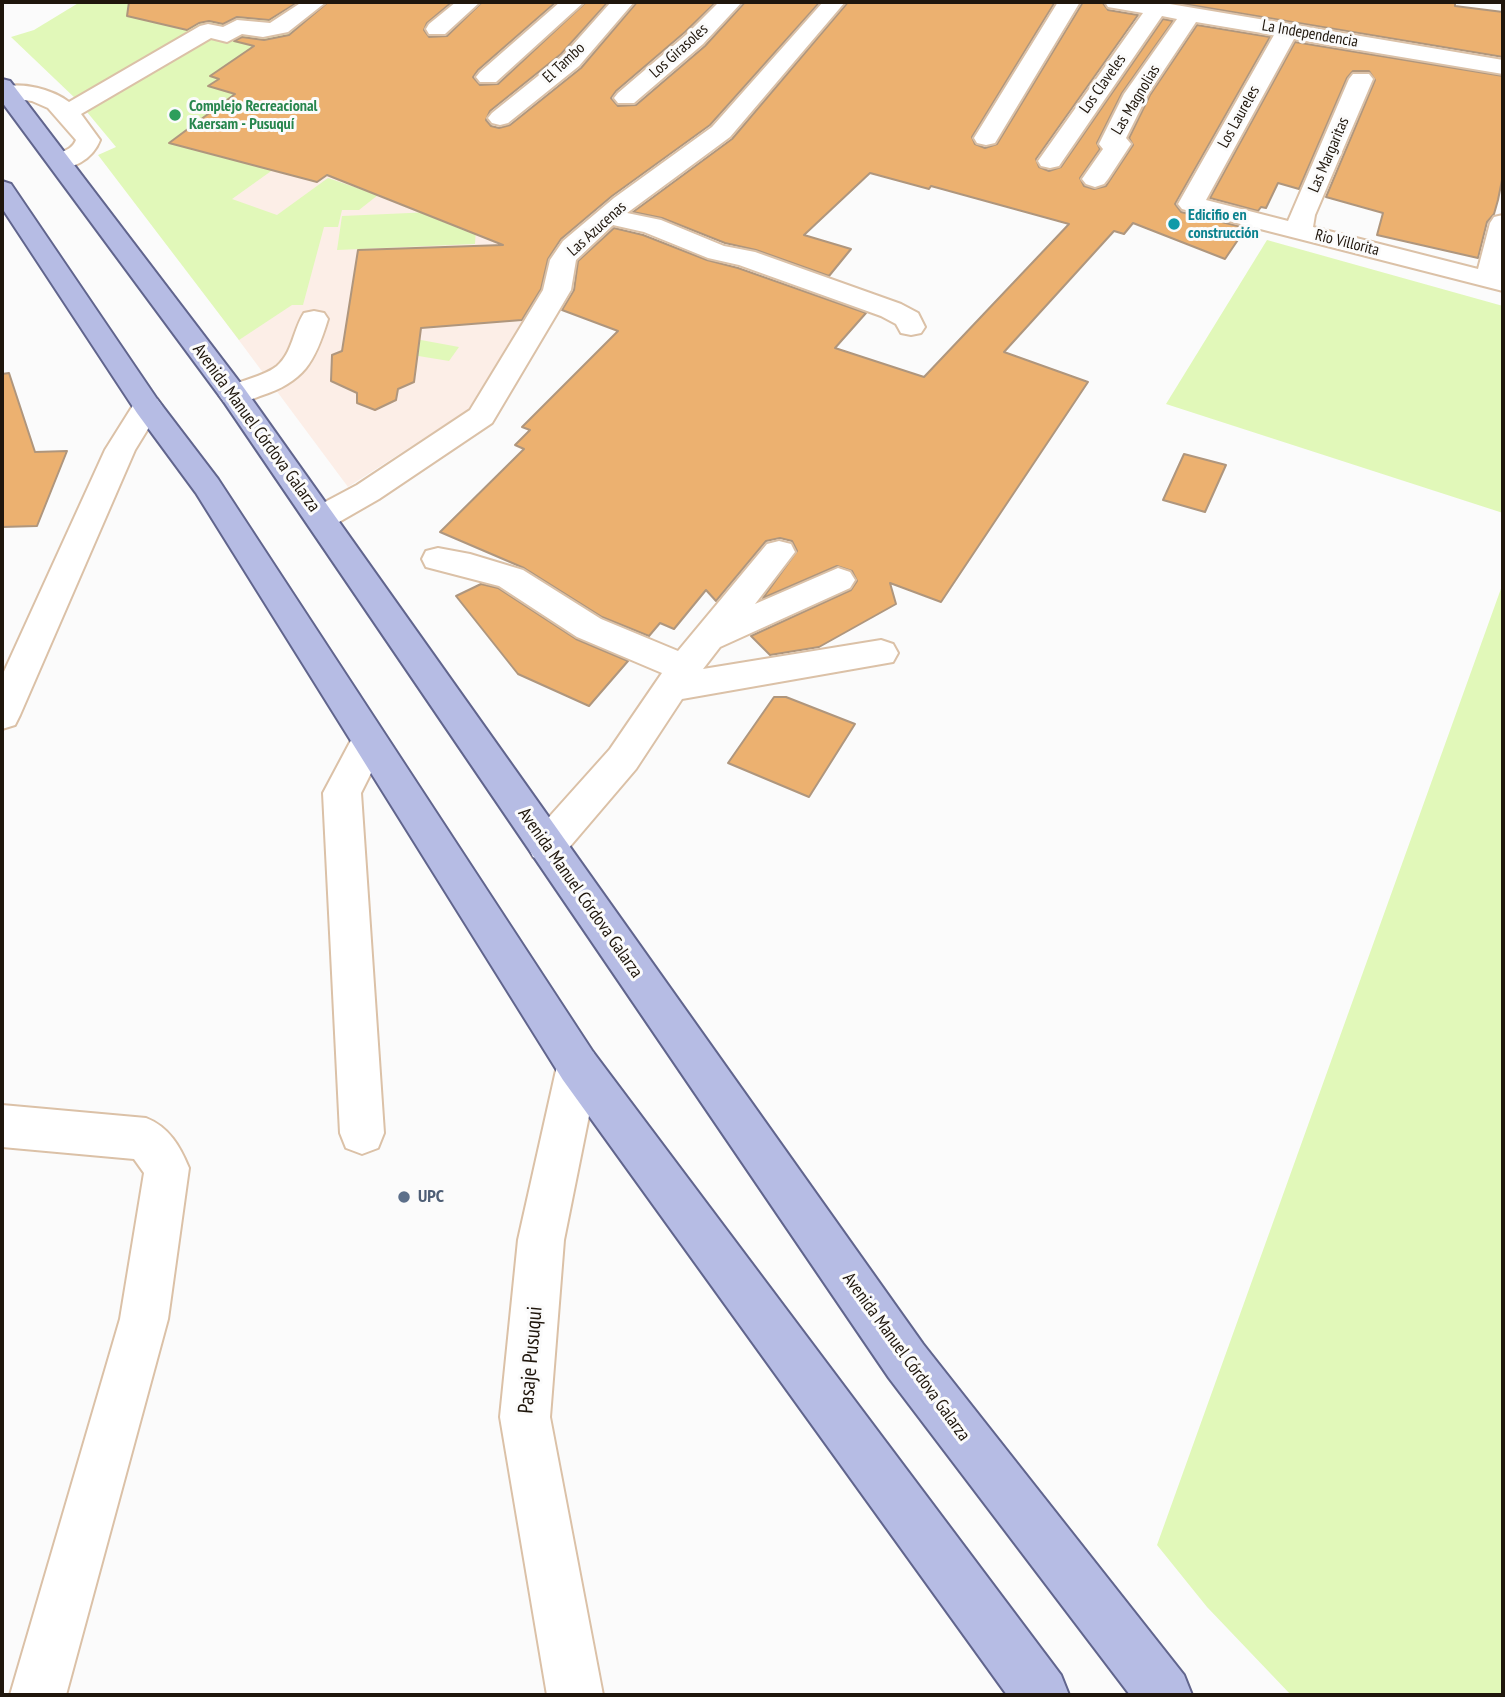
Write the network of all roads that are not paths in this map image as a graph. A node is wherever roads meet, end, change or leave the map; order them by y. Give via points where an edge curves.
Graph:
1 (315, 2) edge
2 (469, 2) edge
3 (573, 2) edge
4 (623, 2) edge
5 (731, 2) edge
6 (834, 2) edge
7 (1069, 2) edge
8 (1116, 2) edge
9 (1157, 8) junction
10 (1191, 15) junction
11 (437, 29) dead end
12 (1287, 31) junction
13 (1503, 67) edge
14 (488, 77) dead end
15 (1361, 79) dead end
16 (5, 89) edge
17 (626, 98) dead end
18 (68, 111) junction
19 (500, 118) dead end
20 (986, 138) dead end
21 (1050, 161) dead end
22 (60, 162) junction
23 (1095, 179) dead end
24 (2, 189) edge
25 (1191, 204) joint
26 (607, 216) junction
27 (1503, 223) edge
28 (1299, 231) junction
29 (1496, 281) edge
30 (314, 319) dead end
31 (912, 327) dead end
32 (234, 395) junction
33 (147, 406) junction
34 (321, 518) junction
35 (779, 552) dead end
36 (438, 559) dead end
37 (838, 580) dead end
38 (708, 639) junction
39 (881, 653) dead end
40 (677, 678) junction
41 (2, 715) edge
42 (369, 741) junction
43 (547, 846) junction
44 (578, 1066) junction
45 (2, 1126) edge
46 (362, 1133) dead end
47 (38, 1695) edge
48 (575, 1695) edge
49 (1041, 1695) edge
50 (1164, 1695) edge

1 - 18 street via 268,32 237,27 227,35 208,31
2 - 11 street
3 - 14 street
4 - 19 street, El Tambo via 571,61
5 - 17 street, Los Girasoles
6 - 26 street, Las Azucenas via 721,132
7 - 20 street
8 - 9 street, La Independencia
9 - 10 street, La Independencia
9 - 21 street, Los Claveles
10 - 12 street, La Independencia
10 - 23 street, Las Magnolias via 1136,94 1111,144 1119,144
12 - 13 street, La Independencia
12 - 25 street, Los Laureles
15 - 28 street, Las Margaritas
16 - 18 street via 37,95
16 - 22 main road, Avenida Manuel Córdova Galarza
18 - 22 street via 88,144
22 - 32 main road, Avenida Manuel Córdova Galarza
24 - 33 main road
25 - 28 street, Rio Villorita
26 - 31 street via 652,226 891,310 908,319
26 - 34 street, Las Azucenas via 567,253 557,290 481,416
27 - 29 street
28 - 29 street, Rio Villorita
30 - 32 street via 304,354 289,371 273,383
32 - 34 main road, Avenida Manuel Córdova Galarza
33 - 41 street via 120,450
33 - 42 main road via 207,486
34 - 43 main road, Avenida Manuel Córdova Galarza
35 - 38 street
36 - 40 street via 511,578
37 - 38 street
38 - 40 street
39 - 40 street
40 - 43 street via 624,759
42 - 44 main road
42 - 46 street via 342,793
43 - 50 main road, Avenida Manuel Córdova Galarza via 906,1361
44 - 48 street, Pasaje Pusuqui via 541,1240 525,1417
44 - 49 main road
45 - 47 street via 146,1139 167,1167 144,1319

